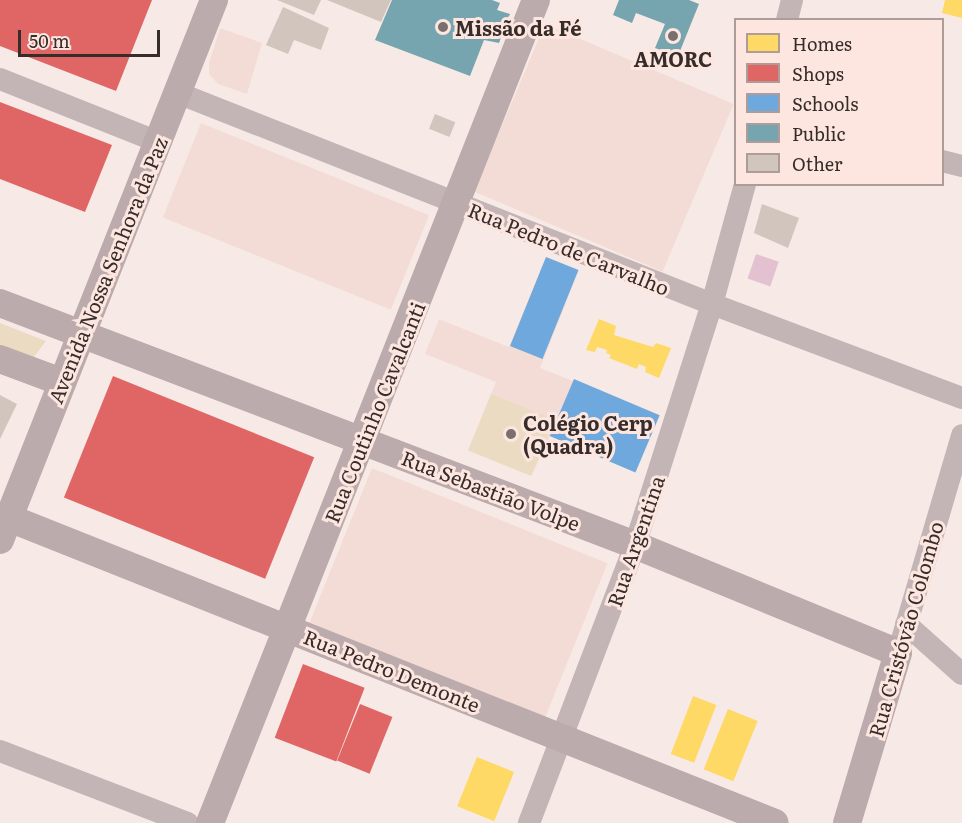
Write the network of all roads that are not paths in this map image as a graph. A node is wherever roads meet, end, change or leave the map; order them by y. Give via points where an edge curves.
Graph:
1 (214, 0) edge
2 (536, 0) edge
3 (792, 0) edge
4 (788, 18) edge
5 (0, 79) edge
6 (178, 93) junction
7 (158, 142) junction
8 (944, 162) edge
9 (962, 166) edge
10 (744, 186) edge
11 (456, 203) junction
12 (0, 303) edge
13 (712, 304) junction
14 (81, 333) junction
15 (0, 359) edge
16 (62, 382) junction
17 (962, 398) edge
18 (962, 435) edge
19 (362, 441) junction
20 (4, 529) edge
21 (635, 545) junction
22 (906, 624) junction
23 (287, 629) junction
24 (898, 652) junction
25 (962, 674) edge
26 (564, 738) junction
27 (0, 751) edge
28 (849, 821) edge
29 (188, 823) edge
30 (210, 823) edge
31 (530, 823) edge
32 (775, 823) edge

1 - 6 main road, Avenida Nossa Senhora da Paz
2 - 11 main road, Rua Coutinho Cavalcanti
3 - 4 street
5 - 7 street
6 - 7 main road, Avenida Nossa Senhora da Paz
6 - 11 street, Rua Pedro de Carvalho
7 - 14 main road, Avenida Nossa Senhora da Paz
8 - 9 street
10 - 13 street, Rua Argentina
11 - 13 street, Rua Pedro de Carvalho
11 - 19 main road, Rua Coutinho Cavalcanti
12 - 14 main road, Rua Sebastião Volpe
13 - 17 street, Rua Pedro de Carvalho
13 - 21 street, Rua Argentina
14 - 16 main road, Avenida Nossa Senhora da Paz
14 - 19 main road, Rua Sebastião Volpe
15 - 16 main road
16 - 20 main road, Avenida Nossa Senhora da Paz
18 - 22 street, Rua Cristóvão Colombo
19 - 21 main road, Rua Sebastião Volpe
19 - 23 main road, Rua Coutinho Cavalcanti
20 - 23 main road, Rua Pedro Demonte
21 - 24 main road, Rua Sebastião Volpe
21 - 26 street, Rua Argentina
22 - 24 street, Rua Cristóvão Colombo
22 - 25 street
23 - 26 main road, Rua Pedro Demonte
23 - 30 main road, Rua Coutinho Cavalcanti
24 - 28 main road, Rua Cristóvão Colombo
26 - 31 street, Rua Argentina
26 - 32 main road, Rua Pedro Demonte
27 - 29 street

